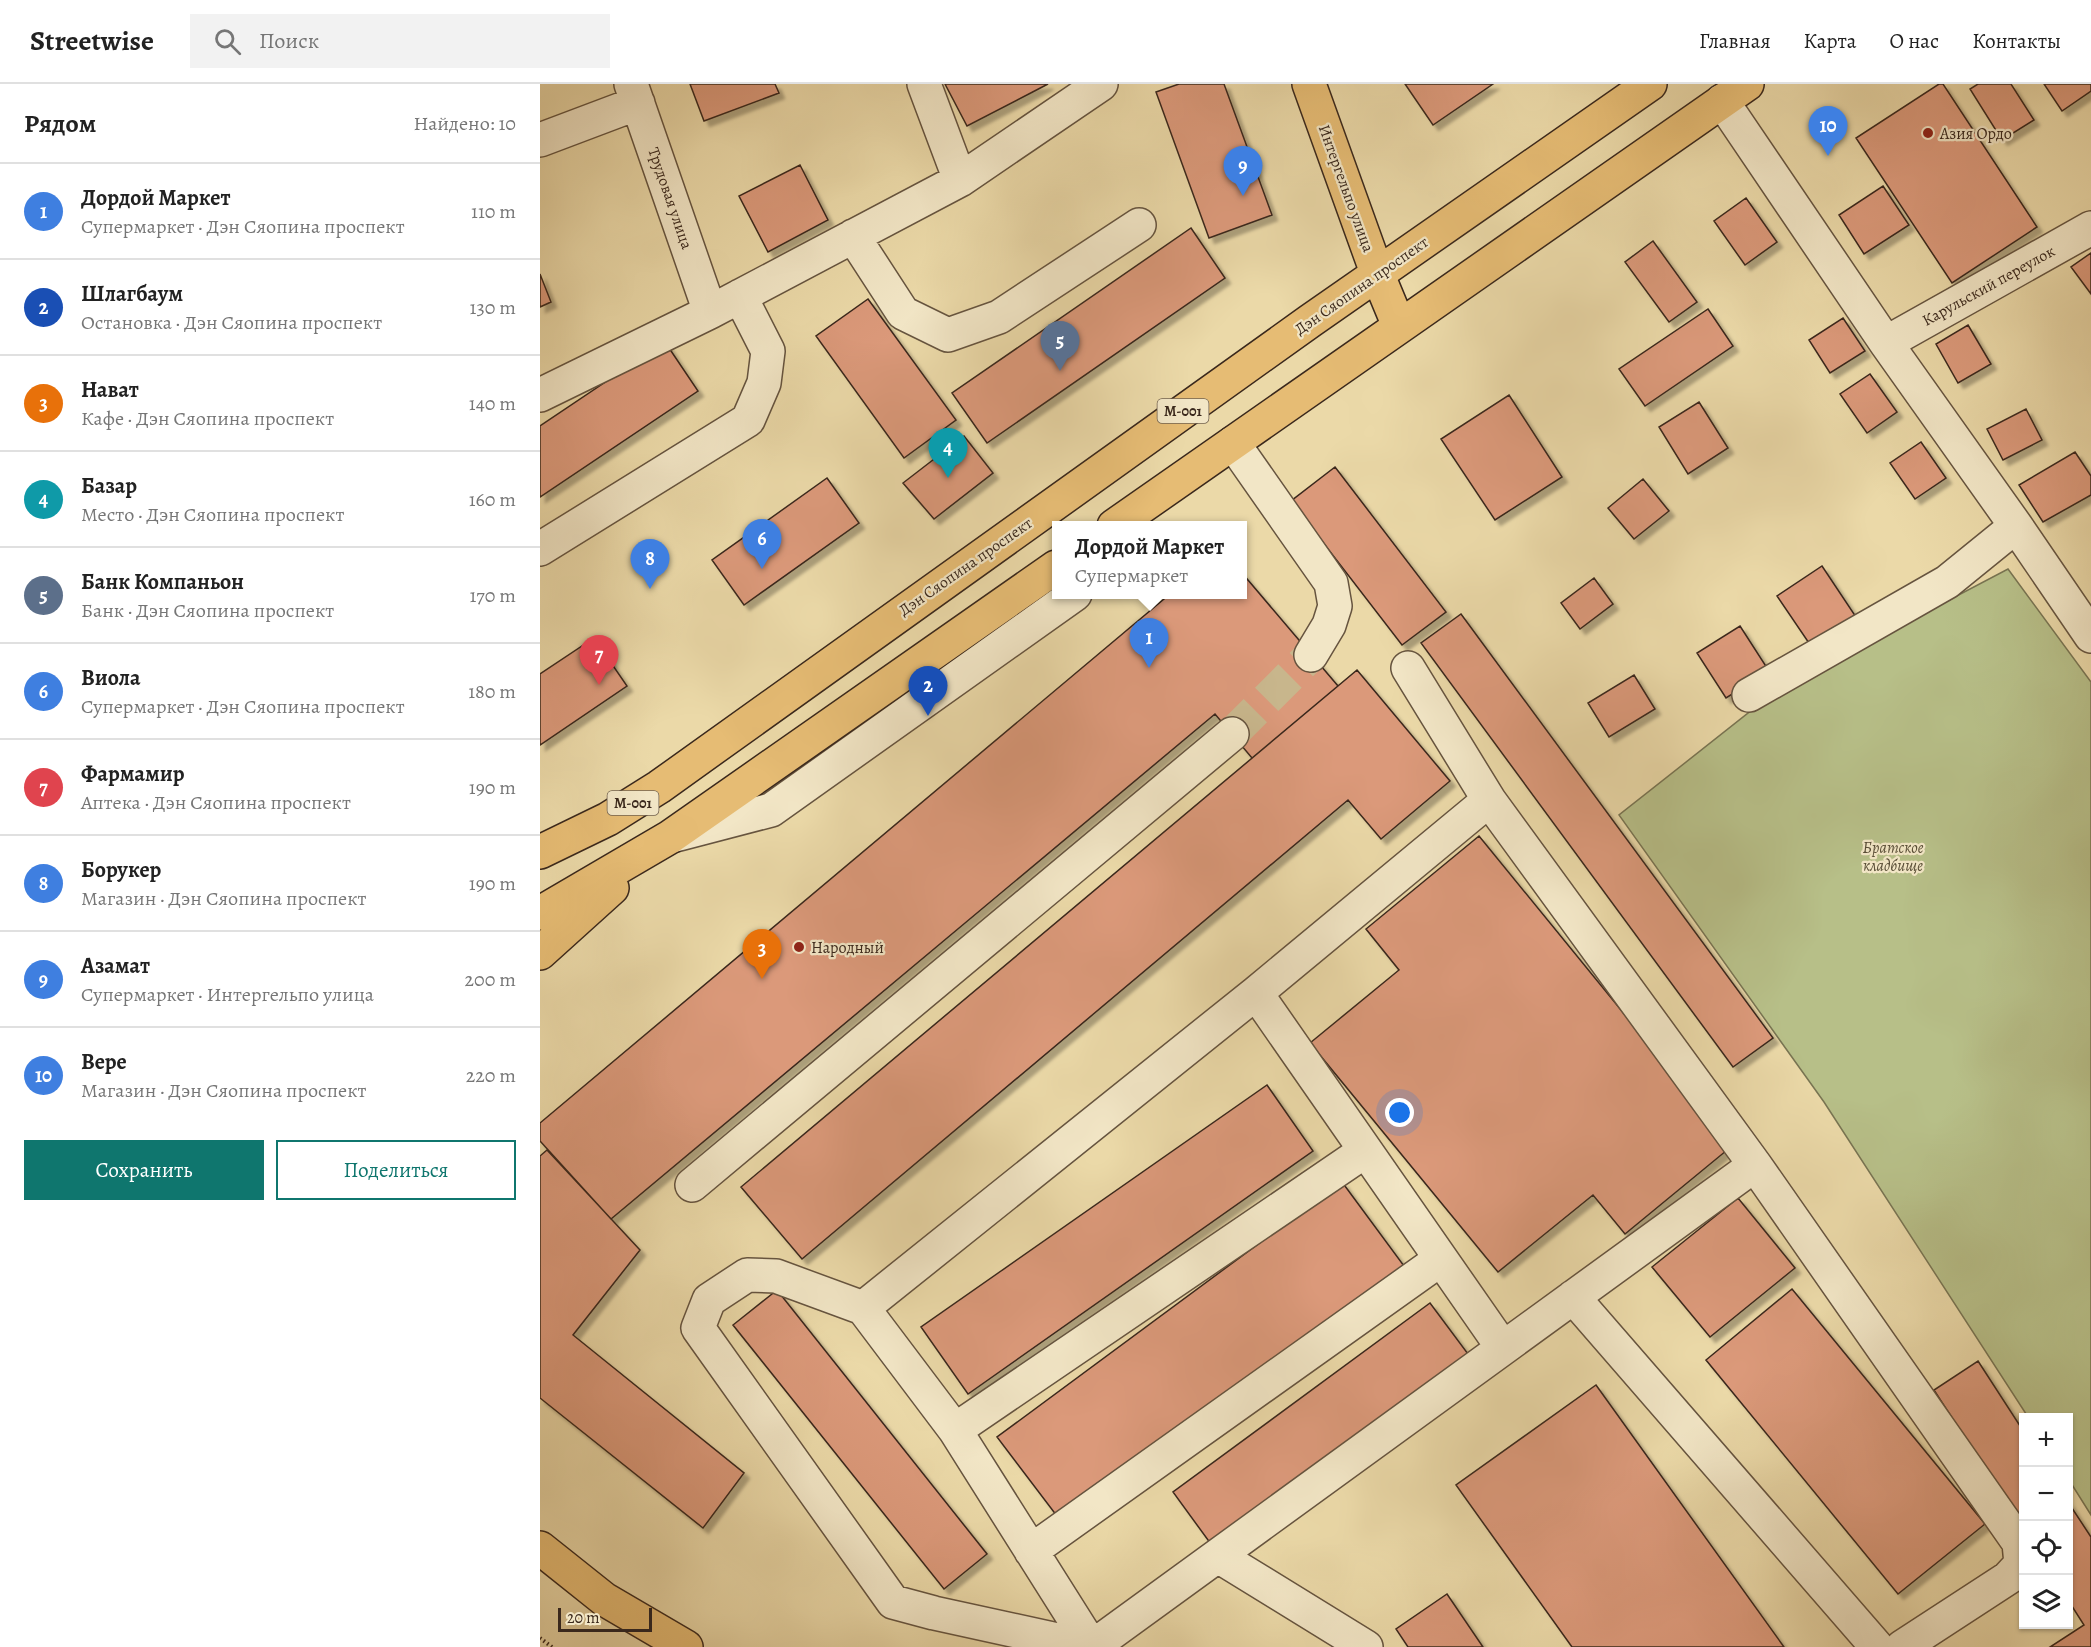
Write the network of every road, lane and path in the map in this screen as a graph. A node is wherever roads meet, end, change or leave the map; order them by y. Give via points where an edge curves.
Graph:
1 (924, 84) edge
2 (1101, 84) edge
3 (1309, 84) edge
4 (1650, 84) edge
5 (1734, 93) edge
6 (635, 94) edge
7 (540, 140) edge
8 (960, 180) junction
9 (1139, 225) dead end
10 (2091, 228) edge
11 (853, 236) junction
12 (1377, 273) junction
13 (740, 296) junction
14 (710, 312) junction
15 (1399, 326) junction
16 (1886, 343) junction
17 (540, 395) edge
18 (1233, 443) junction
19 (1177, 482) junction
20 (1120, 521) edge
21 (1148, 521) edge
22 (2016, 526) junction
23 (540, 549) edge
24 (1052, 570) edge
25 (1069, 599) edge
26 (2091, 636) edge
27 (1311, 655) tunnel mouth
28 (1408, 669) dead end
29 (1749, 695) dead end
30 (1232, 734) tunnel mouth
31 (1489, 800) junction
32 (670, 837) junction
33 (540, 852) edge
34 (540, 913) edge
35 (540, 953) edge
36 (1256, 993) junction
37 (1365, 1151) junction
38 (1755, 1165) junction
39 (692, 1185) dead end
40 (1441, 1259) junction
41 (1574, 1297) junction
42 (863, 1308) junction
43 (1503, 1348) junction
44 (955, 1430) junction
45 (540, 1548) edge
46 (1030, 1551) junction
47 (1218, 1556) junction
48 (540, 1638) edge
49 (552, 1647) edge
50 (686, 1647) edge
51 (1091, 1647) edge
52 (1366, 1647) edge
53 (1877, 1647) edge
54 (1902, 1647) edge

1 - 8 street
2 - 8 street
3 - 12 main road, Интергельпо улица
4 - 12 main road, Дэн Сяопина проспект / M-001
5 - 15 main road
5 - 16 street
6 - 7 street
6 - 14 street, Трудовая улица
8 - 11 street
9 - 11 street via 999,317 948,335 903,313
10 - 16 street, Карульский переулок
11 - 13 street
12 - 15 main road, Интергельпо улица
12 - 33 main road, Дэн Сяопина проспект / M-001 via 659,787 608,819
13 - 14 street
13 - 23 street via 768,351 764,383 748,420
14 - 17 street
15 - 18 main road
16 - 22 street
18 - 19 main road
18 - 27 street via 1331,583 1335,606
19 - 20 main road
19 - 21 street
22 - 26 street
22 - 29 street via 1947,582
24 - 32 main road, M-001
25 - 32 street via 771,810
28 - 31 street
30 - 39 street
31 - 36 street
31 - 38 street
32 - 34 main road, M-001
32 - 35 main road
36 - 37 street
36 - 42 street
37 - 40 street
37 - 44 street
38 - 41 street
38 - 54 street via 2019,1543 2020,1563 2008,1578
40 - 43 street
40 - 46 street
41 - 43 street
41 - 53 street
42 - 44 street
42 - 51 street via 777,1276 747,1275 709,1300 698,1328 893,1602
43 - 47 street
44 - 46 street
45 - 50 main road via 604,1599
46 - 51 street
47 - 51 street
47 - 52 street
48 - 49 path

